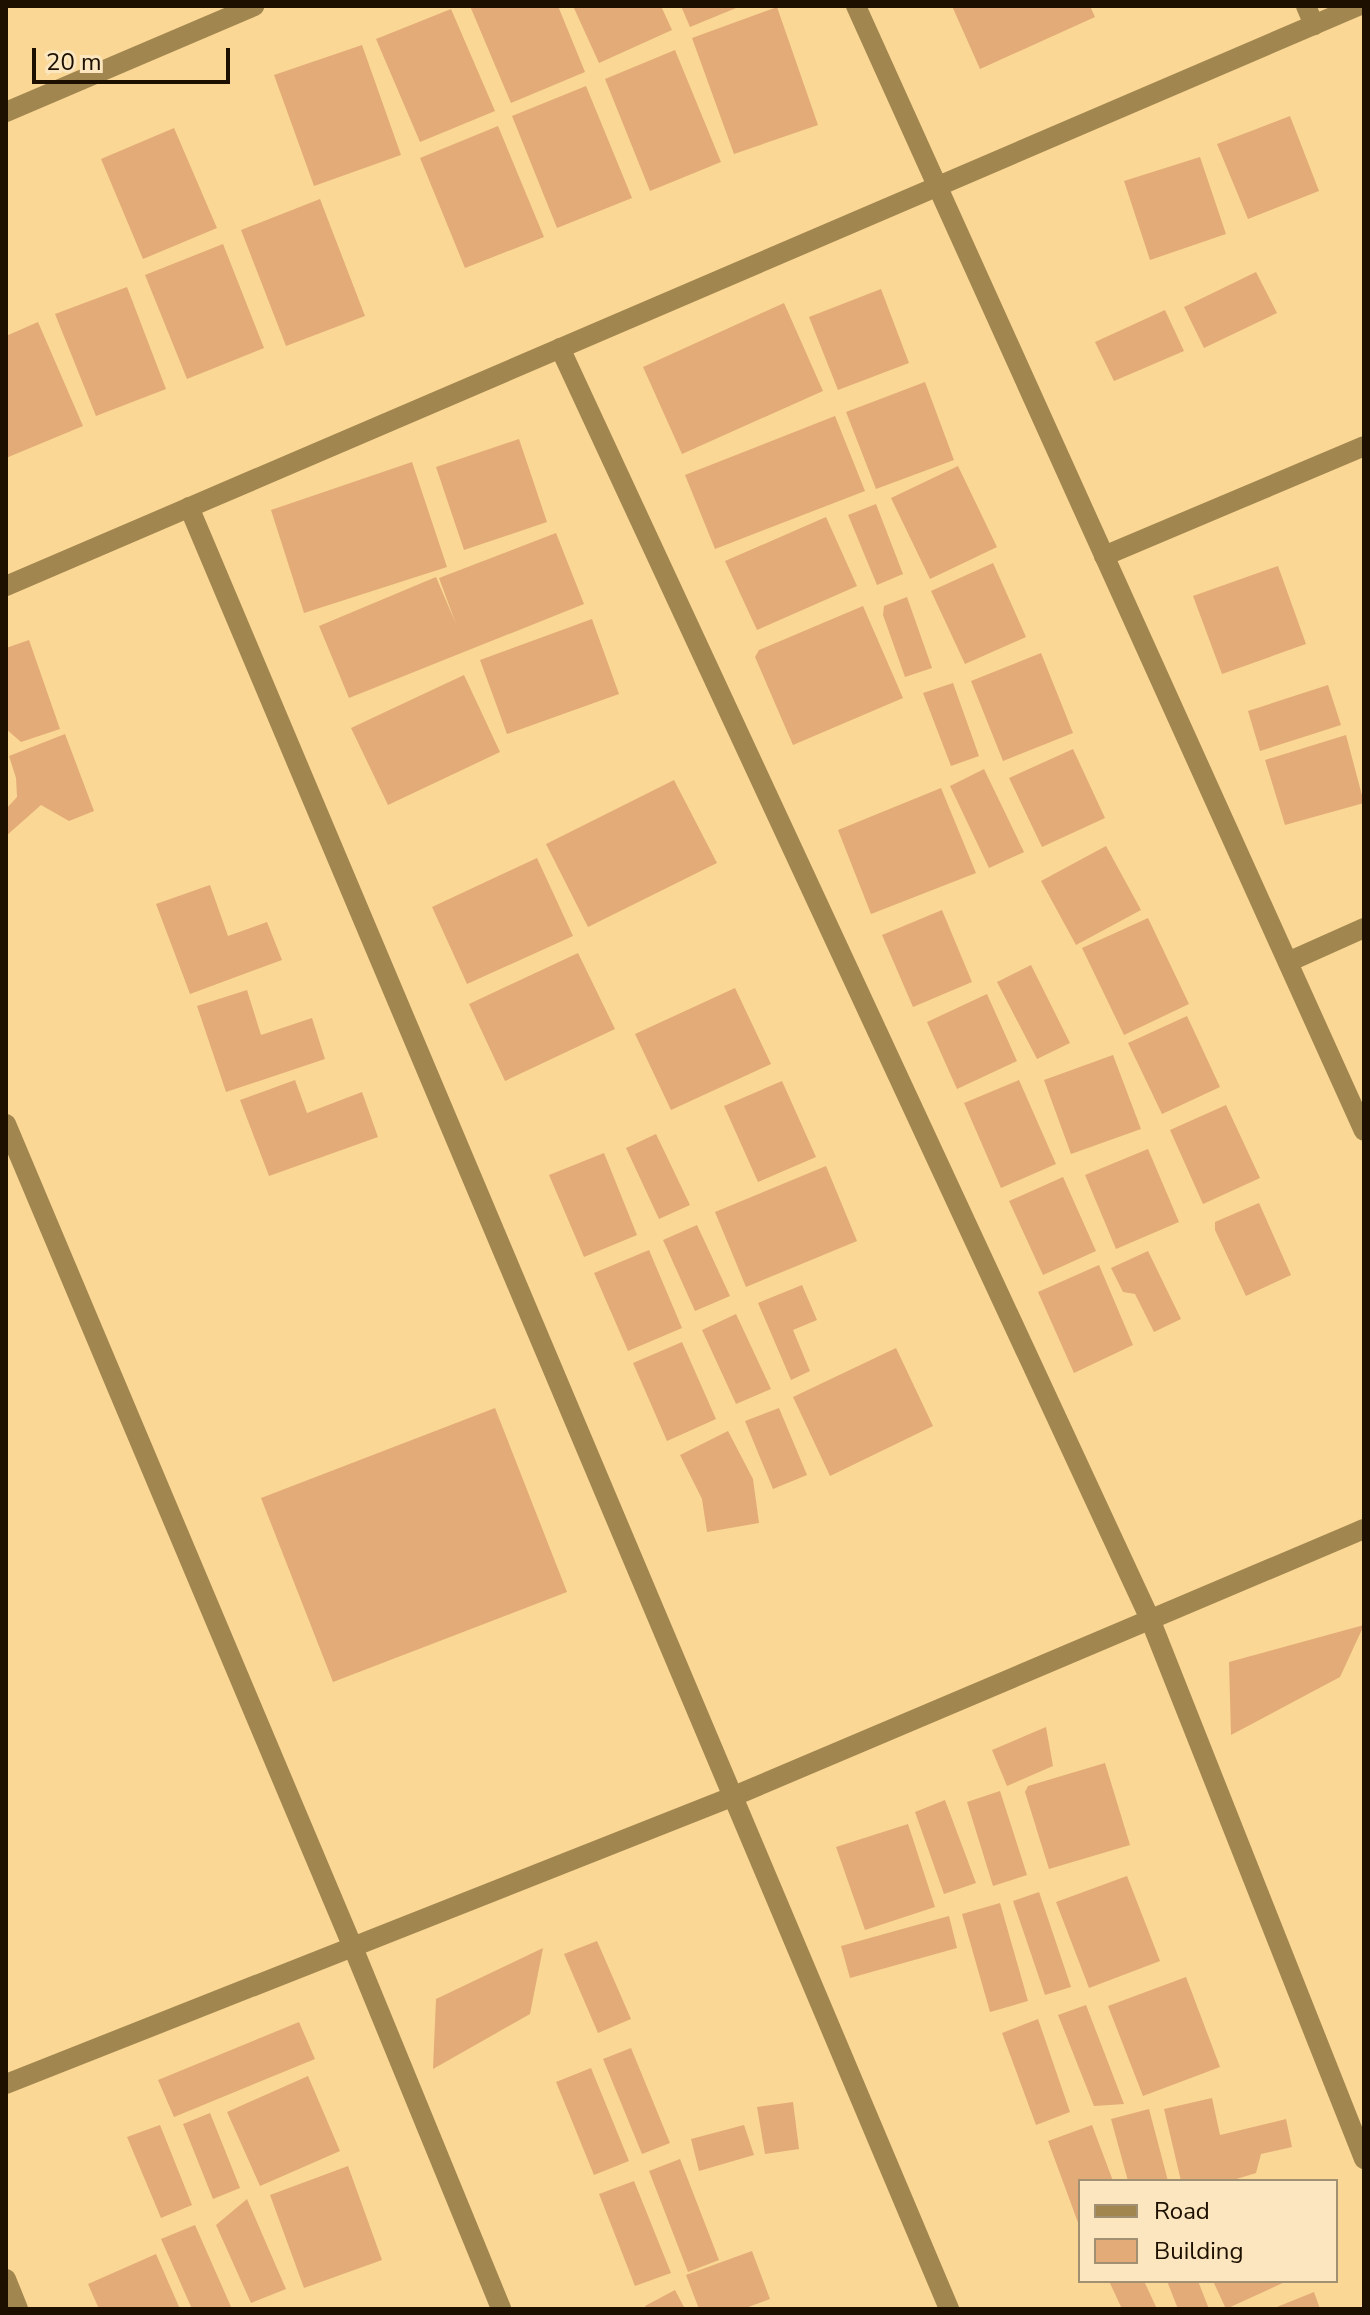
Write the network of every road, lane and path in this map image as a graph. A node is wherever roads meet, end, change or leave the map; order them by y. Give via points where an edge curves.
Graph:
1 (254, 6) edge
2 (856, 6) edge
3 (1358, 6) edge
4 (1310, 16) edge
5 (6, 112) edge
6 (938, 186) junction
7 (560, 348) junction
8 (1364, 446) edge
9 (189, 507) junction
10 (1104, 556) junction
11 (6, 586) edge
12 (1364, 928) edge
13 (1288, 962) junction
14 (6, 1124) edge
15 (1364, 1131) edge
16 (1364, 1529) edge
17 (1150, 1619) junction
18 (734, 1796) junction
19 (352, 1945) junction
20 (6, 2084) edge
21 (1364, 2159) edge
22 (6, 2279) edge
23 (18, 2309) edge
24 (501, 2309) edge
25 (949, 2309) edge

1 - 5 street
2 - 6 street
3 - 4 street
4 - 6 street
6 - 7 street
6 - 10 street
7 - 9 street
7 - 17 street
8 - 10 street
9 - 11 street
9 - 18 street
10 - 13 street
12 - 13 street
13 - 15 street
14 - 19 street
16 - 17 street
17 - 18 street
17 - 21 street
18 - 19 street
18 - 25 street
19 - 20 street
19 - 24 street
22 - 23 street

